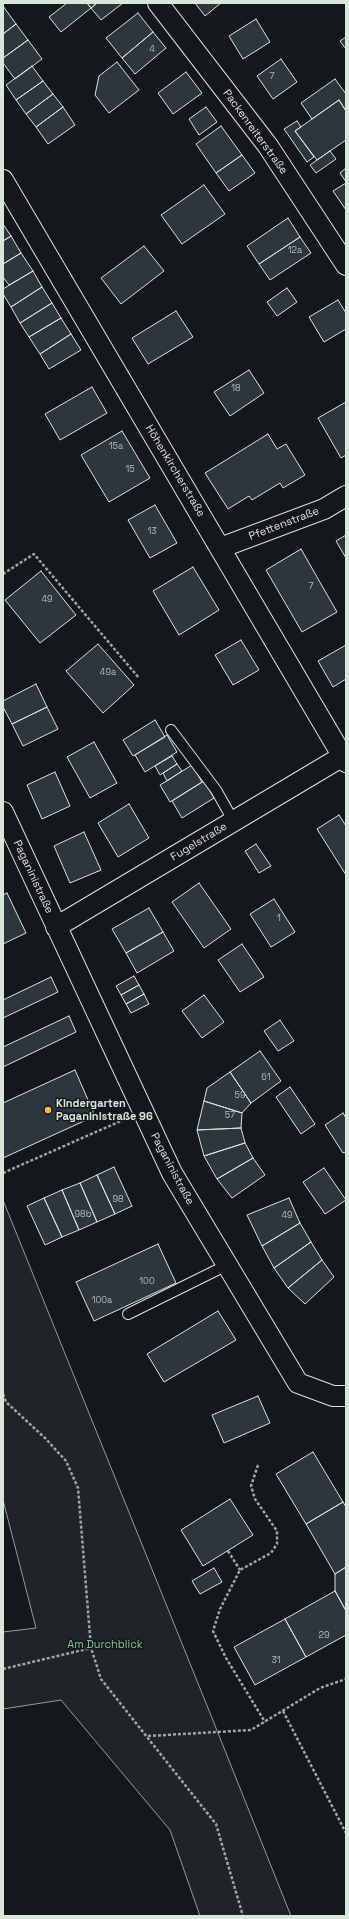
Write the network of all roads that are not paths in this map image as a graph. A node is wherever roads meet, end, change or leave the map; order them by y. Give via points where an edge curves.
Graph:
1 (158, 3) edge
2 (3, 180) edge
3 (346, 265) edge
4 (346, 496) edge
5 (220, 548) junction
6 (171, 730) dead end
7 (344, 759) edge
8 (3, 812) edge
9 (234, 822) junction
10 (56, 927) junction
11 (227, 1265) junction
12 (128, 1314) dead end
13 (346, 1396) edge

1 - 3 street, Packenreiterstraße via 268,146
2 - 5 street, Höhenkircherstraße
4 - 5 street, Pfettenstraße via 324,509
5 - 7 street, Höhenkircherstraße
6 - 9 lane via 216,790
7 - 9 street, Fugelstraße
8 - 10 street, Paganinistraße
9 - 10 street, Fugelstraße
10 - 11 street, Paganinistraße via 172,1173
11 - 12 lane
11 - 13 street, Paganinistraße via 298,1384 333,1396

